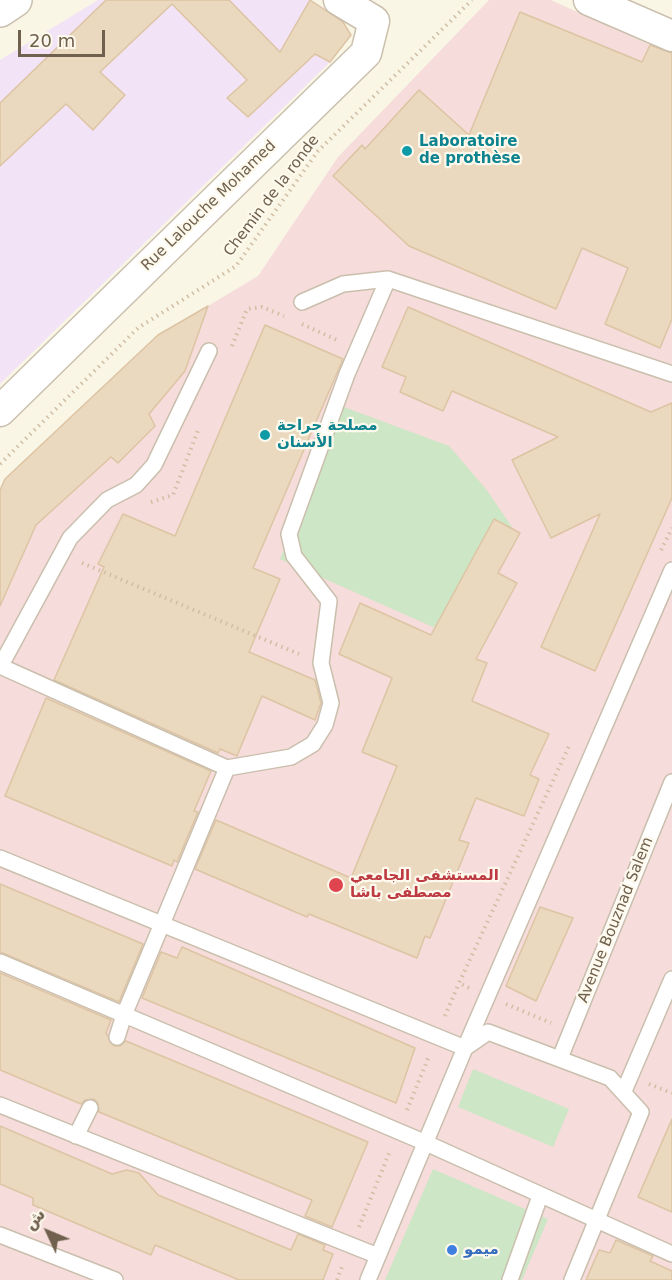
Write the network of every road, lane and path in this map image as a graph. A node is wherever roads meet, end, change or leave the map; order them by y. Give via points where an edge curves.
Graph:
1 (15, 0) edge
2 (339, 0) edge
3 (472, 0) edge
4 (590, 0) edge
5 (0, 10) edge
6 (672, 36) edge
7 (388, 279) junction
8 (302, 302) dead end
9 (209, 351) dead end
10 (672, 374) edge
11 (0, 411) edge
12 (0, 464) edge
13 (672, 570) edge
14 (0, 666) edge
15 (226, 768) junction
16 (672, 782) edge
17 (0, 858) edge
18 (161, 924) junction
19 (0, 962) edge
20 (672, 979) edge
21 (124, 1015) junction
22 (117, 1037) dead end
23 (465, 1048) junction
24 (560, 1058) junction
25 (630, 1076) junction
26 (624, 1091) junction
27 (672, 1093) edge
28 (0, 1105) edge
29 (90, 1108) dead end
30 (76, 1136) junction
31 (426, 1143) junction
32 (540, 1196) junction
33 (596, 1221) junction
34 (0, 1235) edge
35 (672, 1254) edge
36 (378, 1257) junction
37 (115, 1280) edge
38 (368, 1280) edge
39 (510, 1280) edge
40 (572, 1280) edge

1 - 5 street
2 - 11 street, Rue Lalouche Mohamed via 374,21 366,53
3 - 12 path, Chemin de la ronde via 318,151 236,266 138,328
4 - 6 street
7 - 8 lane via 344,284
7 - 10 lane
7 - 15 lane via 347,374 289,534 294,556 329,601 321,663 331,703 325,726 313,744 291,757
9 - 14 lane via 154,465 136,485 107,500 70,538
13 - 23 lane
14 - 15 lane
15 - 18 lane
16 - 24 lane, Avenue Bouznad Salem
17 - 18 lane
18 - 21 lane
18 - 23 lane
19 - 21 lane
20 - 25 lane
21 - 22 lane
21 - 31 lane
23 - 24 lane via 488,1032
23 - 31 lane
24 - 26 lane via 610,1078
25 - 26 lane
25 - 27 path
26 - 33 lane via 641,1112
28 - 30 lane
29 - 30 lane
30 - 36 lane
31 - 32 lane
31 - 36 lane
32 - 33 lane
32 - 39 lane
33 - 35 lane
33 - 40 lane
34 - 37 lane
36 - 38 lane

